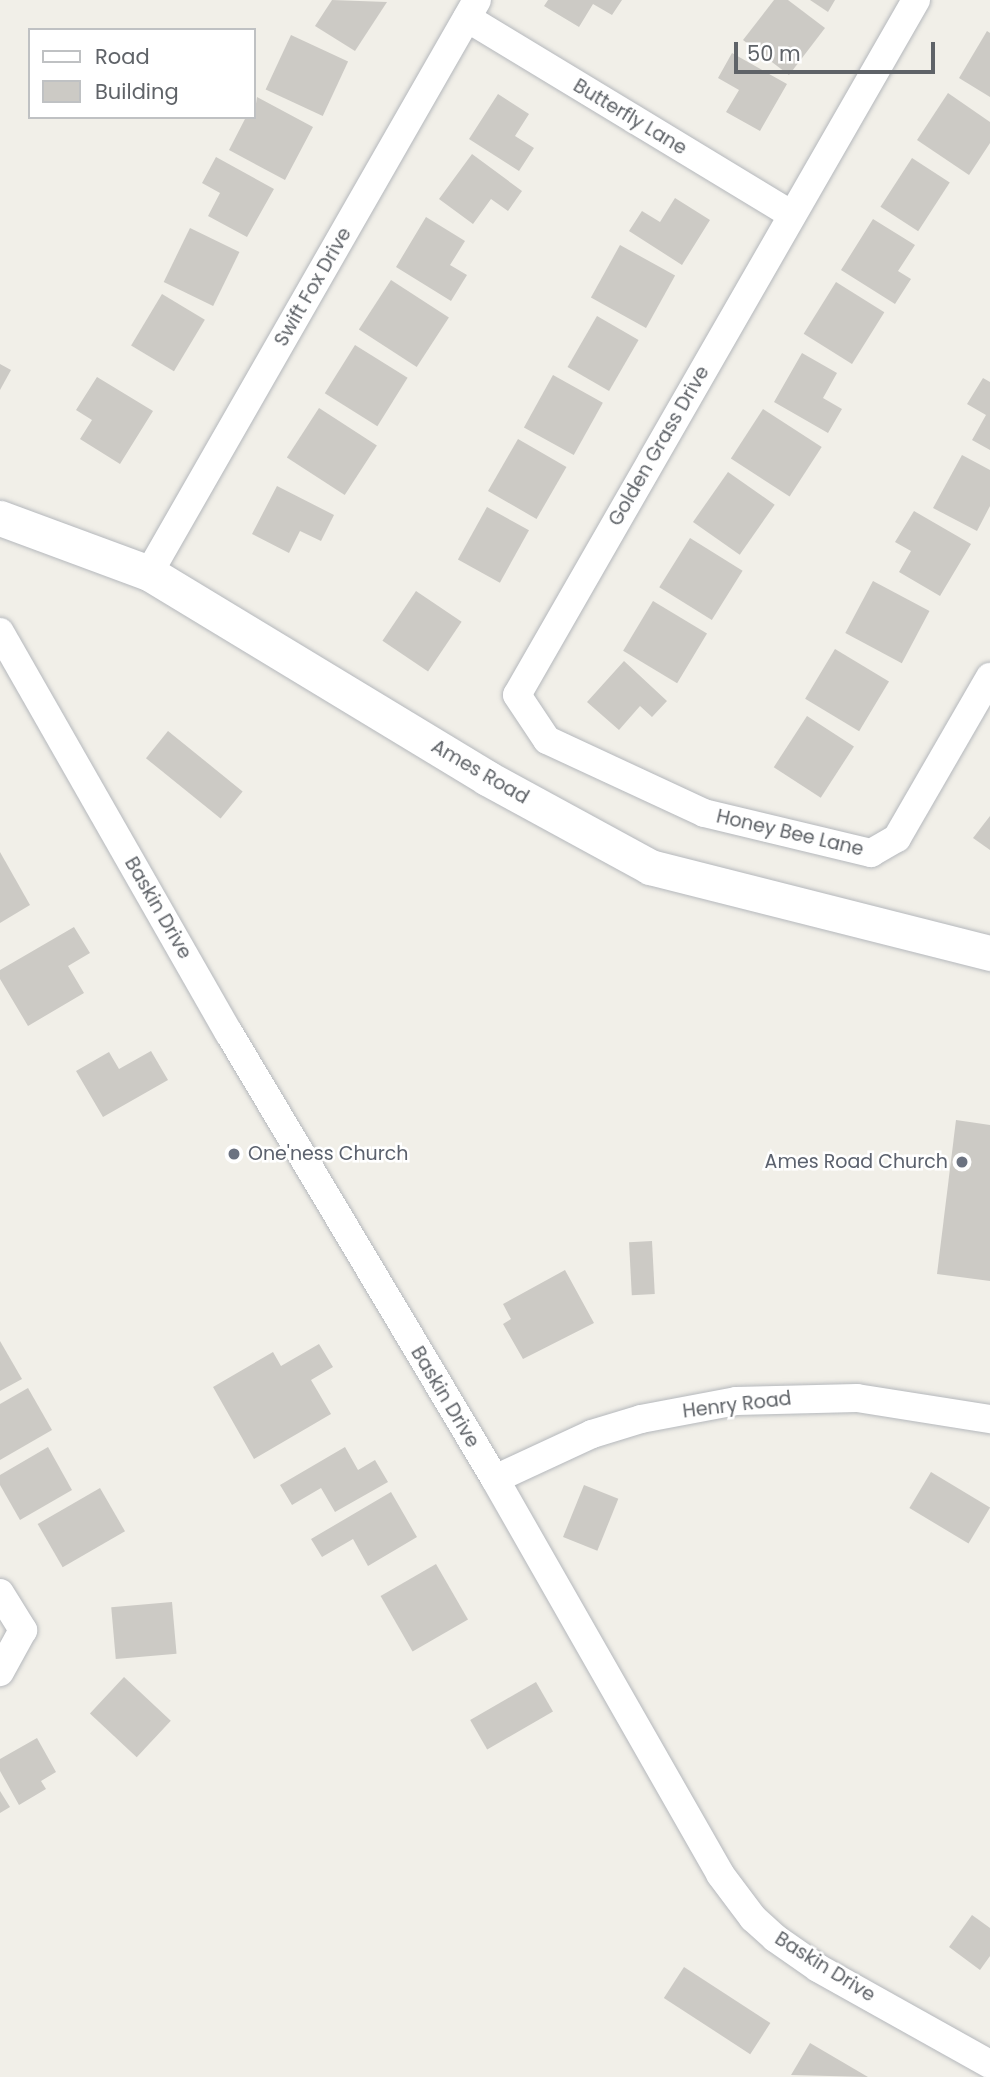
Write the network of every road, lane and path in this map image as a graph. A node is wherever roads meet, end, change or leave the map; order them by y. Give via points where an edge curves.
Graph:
1 (916, 0) edge
2 (472, 9) edge
3 (792, 215) junction
4 (0, 518) edge
5 (149, 573) junction
6 (0, 632) edge
7 (990, 677) edge
8 (704, 813) joint
9 (990, 953) edge
10 (990, 1419) edge
11 (495, 1479) junction
12 (0, 1593) edge
13 (0, 1672) edge
14 (990, 2064) edge

1 - 3 street, Golden Grass Drive
2 - 3 street, Butterfly Lane
2 - 5 street, Swift Fox Drive
3 - 8 street, Golden Grass Drive via 517,695 547,740
4 - 5 street, Ames Road
5 - 9 street, Ames Road via 487,778 650,866
6 - 11 street, Baskin Drive via 229,1033
7 - 8 street, Honey Bee Lane via 897,838 871,853
10 - 11 street, Henry Road via 857,1398 736,1401 641,1419 593,1434
11 - 14 street, Baskin Drive via 720,1874 753,1918 818,1968
12 - 13 street via 23,1630

